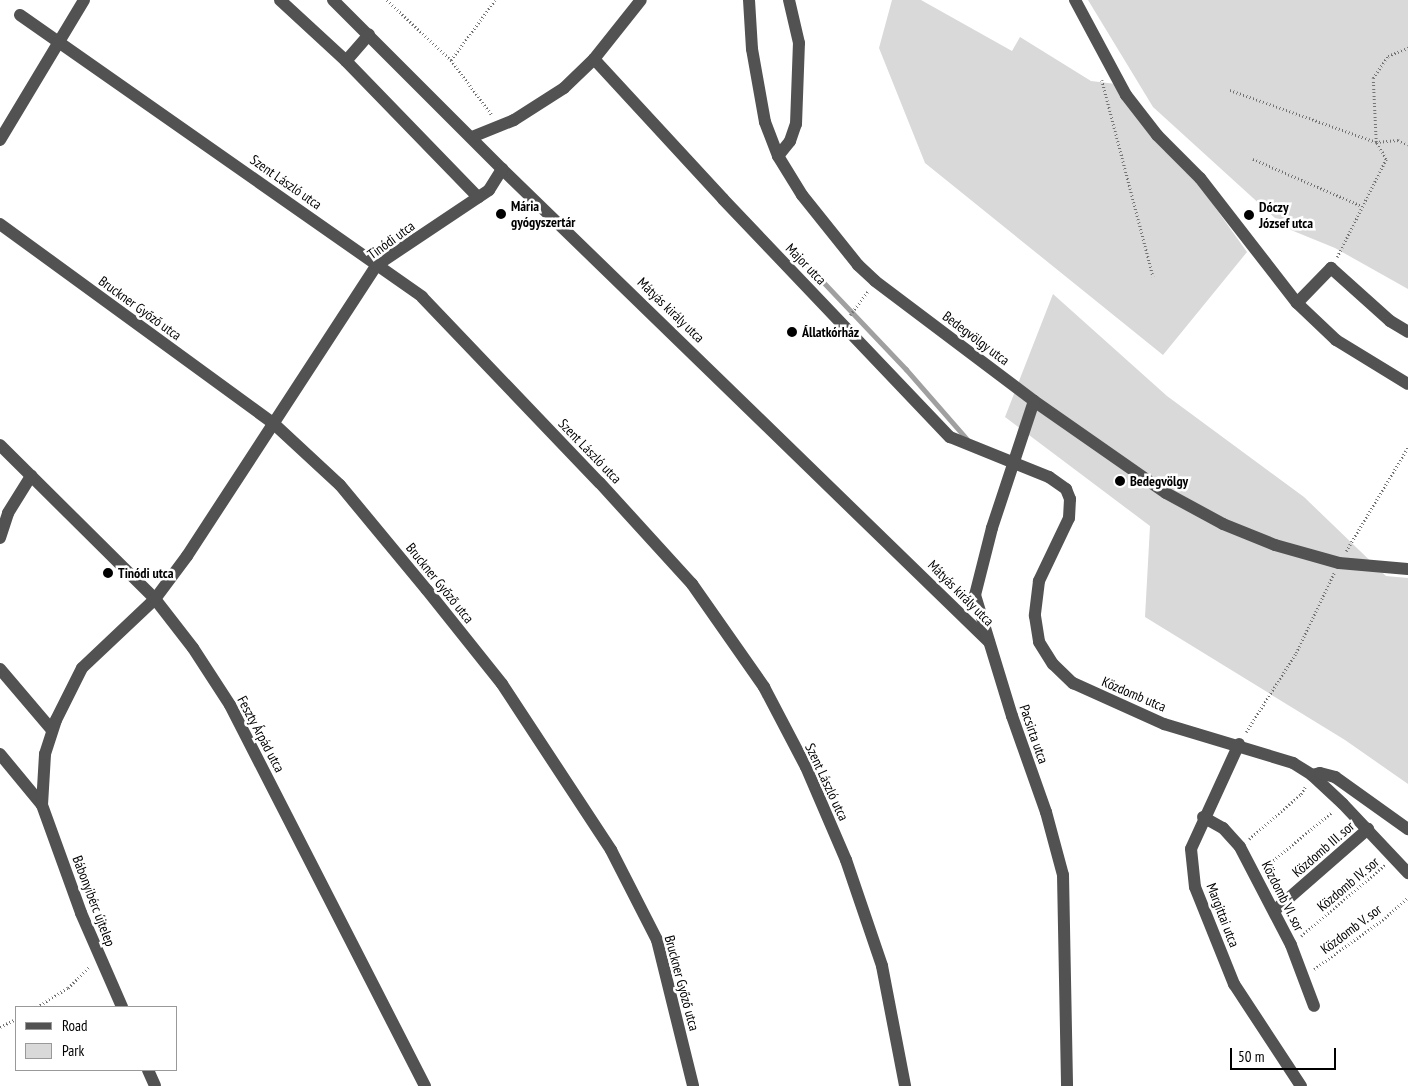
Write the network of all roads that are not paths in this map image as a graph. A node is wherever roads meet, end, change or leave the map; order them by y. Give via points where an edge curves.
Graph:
1 (84, 0) edge
2 (280, 0) edge
3 (333, 0) edge
4 (641, 0) edge
5 (749, 0) edge
6 (789, 0) edge
7 (1075, 0) edge
8 (20, 15) dead end
9 (369, 35) junction
10 (58, 39) junction
11 (594, 59) junction
12 (346, 61) junction
13 (472, 137) junction
14 (0, 140) edge
15 (778, 156) junction
16 (502, 170) junction
17 (478, 198) junction
18 (0, 224) edge
19 (377, 265) junction
20 (1298, 303) junction
21 (1408, 332) edge
22 (1408, 384) edge
23 (1034, 400) junction
24 (273, 423) junction
25 (0, 445) edge
26 (1014, 462) junction
27 (31, 476) junction
28 (0, 538) edge
29 (1408, 569) edge
30 (155, 599) junction
31 (989, 642) junction
32 (0, 669) edge
33 (52, 730) junction
34 (1239, 744) junction
35 (0, 754) edge
36 (1312, 775) junction
37 (42, 805) junction
38 (1203, 816) junction
39 (1368, 829) junction
40 (1408, 829) edge
41 (1408, 874) edge
42 (1274, 911) junction
43 (122, 1006) edge
44 (1314, 1006) dead end
45 (148, 1071) edge
46 (155, 1086) edge
47 (425, 1086) edge
48 (693, 1086) edge
49 (906, 1086) edge
50 (1067, 1086) edge
51 (1301, 1086) edge

1 - 10 street
2 - 12 street
3 - 9 street, Mátyás király utca
4 - 11 street
5 - 15 street, Bedegvölgy utca via 752,49 765,122
6 - 15 street via 799,43 796,124 790,141
7 - 20 street via 1126,95 1157,135 1200,178
8 - 10 street, Szent László utca
9 - 12 street
9 - 13 street, Mátyás király utca
10 - 14 street
10 - 19 street, Szent László utca
11 - 13 street via 564,88 514,120
11 - 26 street, Major utca via 722,199 950,437
12 - 17 street
13 - 16 street, Mátyás király utca
15 - 23 street, Bedegvölgy utca via 802,195 858,265
16 - 17 street, Tinódi utca via 489,190
16 - 31 street, Mátyás király utca
17 - 19 street, Tinódi utca
18 - 24 street, Bruckner Győző utca
19 - 24 street, Tinódi utca
19 - 49 street, Szent László utca via 422,297 600,483 692,584 764,687 806,767 846,860 882,966
20 - 21 street via 1331,268 1390,321
20 - 22 street via 1336,340
23 - 26 street, Pacsirta utca
23 - 29 street, Bedegvölgy utca via 1166,493 1223,524 1275,546 1339,563
24 - 30 street, Tinódi utca via 187,556
24 - 48 street, Bruckner Győző utca via 340,486 502,684 611,850 657,940
25 - 27 street, Feszty Árpád utca
26 - 31 street, Pacsirta utca via 978,575 975,595
26 - 34 street, Közdomb utca via 1061,485 1070,499 1069,518 1039,581 1035,616 1039,642 1053,664 1072,683 1102,698 1164,724
27 - 28 street via 8,513
27 - 30 street, Feszty Árpád utca
30 - 33 street, Tinódi utca via 82,668
30 - 47 street, Feszty Árpád utca via 193,648 230,706
31 - 50 street, Pacsirta utca via 1046,812 1063,875
32 - 33 street
33 - 37 street, Tinódi utca via 45,754
34 - 36 street, Közdomb utca via 1293,763
34 - 38 street, Margittai utca
35 - 37 street
36 - 39 street, Közdomb utca
36 - 40 street via 1320,773 1335,777
37 - 43 street, Bábonyibérc újtelep
38 - 42 street, Közdomb VI. sor via 1224,828 1240,847
38 - 51 street, Margittai utca via 1190,849 1195,887 1234,984
39 - 41 street, Közdomb utca
39 - 42 street, Közdomb III. sor
42 - 44 street, Közdomb VI. sor
45 - 46 street

